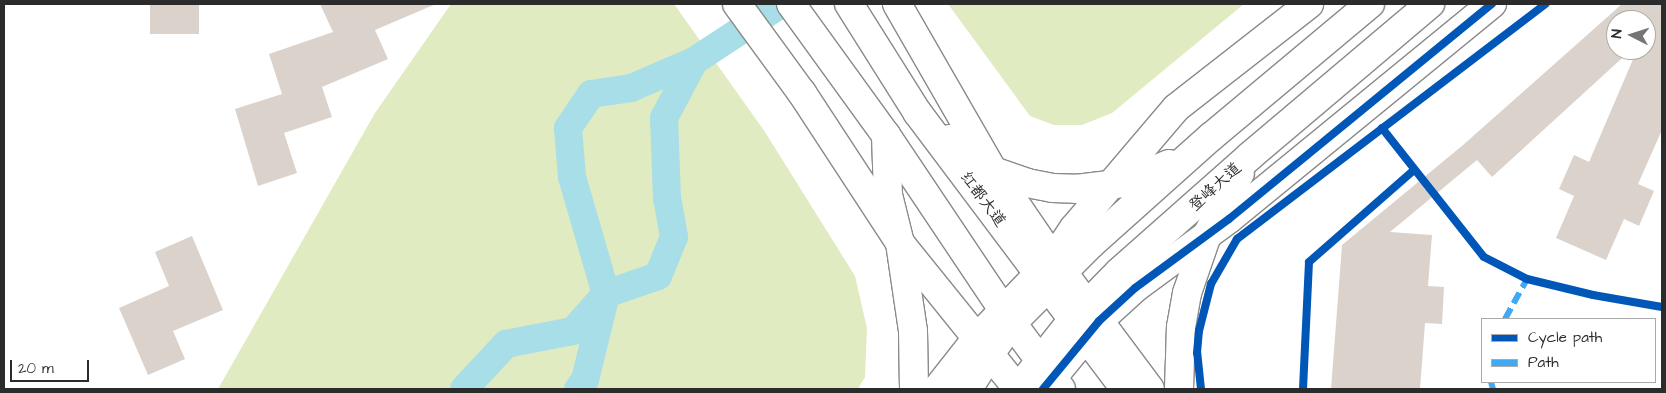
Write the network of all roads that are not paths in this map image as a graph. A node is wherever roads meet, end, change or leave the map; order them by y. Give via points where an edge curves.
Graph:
1 (737, 4) edge
2 (791, 4) edge
3 (849, 4) edge
4 (1309, 4) edge
5 (1370, 4) edge
6 (1430, 4) edge
7 (1492, 4) edge
8 (903, 12) edge
9 (917, 112) junction
10 (886, 135) junction
11 (1212, 136) junction
12 (1250, 156) junction
13 (992, 171) junction
14 (1112, 185) junction
15 (1207, 235) junction
16 (900, 243) junction
17 (1051, 274) junction
18 (1008, 317) junction
19 (1086, 320) junction
20 (984, 346) junction
21 (1049, 379) edge
22 (914, 389) edge
23 (937, 389) edge
24 (968, 389) edge
25 (1018, 389) edge
26 (1125, 389) edge
27 (1150, 389) edge
28 (1179, 389) edge

1 - 16 main road via 802,94
2 - 10 main road
3 - 9 main road, 红都大道
4 - 14 main road via 1176,108
5 - 11 main road
6 - 12 main road, 登峰大道
7 - 15 main road
8 - 13 main road
9 - 13 main road
9 - 17 main road, 红都大道
10 - 16 main road via 888,195
10 - 18 main road
11 - 14 main road via 1154,171
11 - 17 main road
12 - 15 main road
12 - 19 main road, 登峰大道 via 1119,272
13 - 14 main road via 1054,188
13 - 17 main road
14 - 17 main road via 1074,228
15 - 19 main road
15 - 28 main road via 1195,264 1181,324
16 - 20 main road
16 - 22 main road via 913,331
17 - 18 main road
17 - 19 main road
18 - 20 main road
18 - 21 main road
19 - 21 main road
19 - 26 main road
19 - 27 main road
20 - 23 main road
20 - 24 main road
20 - 25 main road
21 - 25 main road

